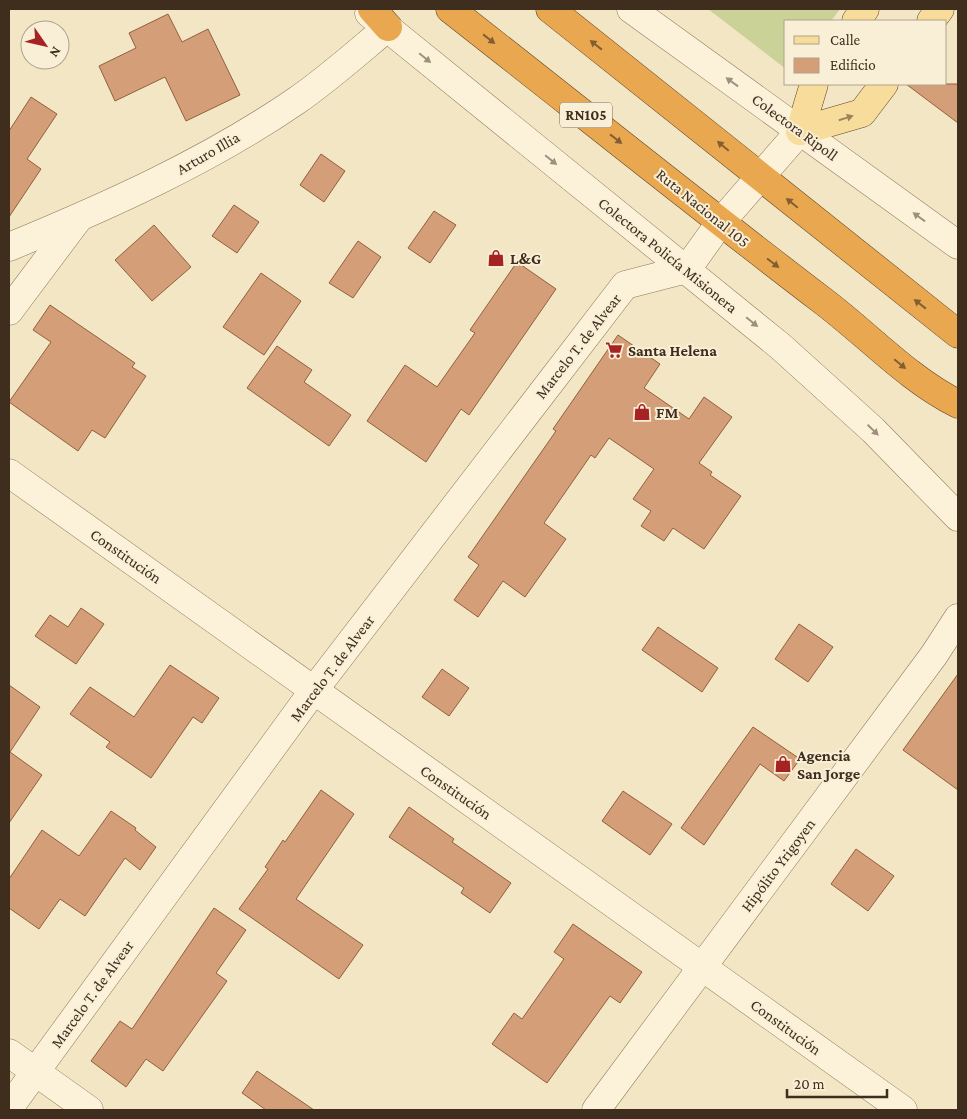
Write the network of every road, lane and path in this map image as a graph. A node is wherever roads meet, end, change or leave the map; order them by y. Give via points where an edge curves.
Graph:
1 (363, 9) edge
2 (450, 9) edge
3 (550, 9) edge
4 (631, 9) edge
5 (865, 9) edge
6 (940, 9) edge
7 (380, 18) edge
8 (857, 20) edge
9 (932, 20) edge
10 (814, 85) edge
11 (883, 85) edge
12 (800, 131) junction
13 (760, 177) junction
14 (78, 219) junction
15 (720, 223) junction
16 (958, 245) edge
17 (9, 247) edge
18 (687, 269) junction
19 (9, 311) edge
20 (958, 334) edge
21 (958, 404) edge
22 (9, 473) edge
23 (958, 517) edge
24 (958, 618) edge
25 (314, 690) junction
26 (702, 967) junction
27 (9, 1053) edge
28 (35, 1072) junction
29 (9, 1108) edge
30 (89, 1110) edge
31 (596, 1110) edge
32 (903, 1110) edge

1 - 7 street, Colectora Policía Misionera
2 -> 15 highway, Ruta Nacional 105 / RN105
13 -> 3 highway
12 -> 4 street, Colectora Ripoll
5 - 8 main road
6 - 9 main road
7 - 14 street, Arturo Illia via 296,101 190,165
7 -> 18 street, Colectora Policía Misionera
10 - 12 main road
12 -> 11 main road via 862,113
12 - 13 street
16 -> 12 street, Colectora Ripoll
13 - 15 street
20 -> 13 highway
14 - 17 street, Arturo Illia
14 - 19 street
15 - 18 street
15 -> 21 highway, Ruta Nacional 105 / RN105 via 827,304 934,392
18 -> 23 street, Colectora Policía Misionera via 780,346 873,430
18 - 25 street, Marcelo T. de Alvear via 625,285
22 - 25 street, Constitución
24 - 26 street, Hipólito Yrigoyen
25 - 26 street, Constitución
25 - 28 street, Marcelo T. de Alvear
26 - 31 street, Hipólito Yrigoyen
26 - 32 street, Constitución
27 - 28 street
28 - 29 street, Marcelo T. de Alvear
28 - 30 street

